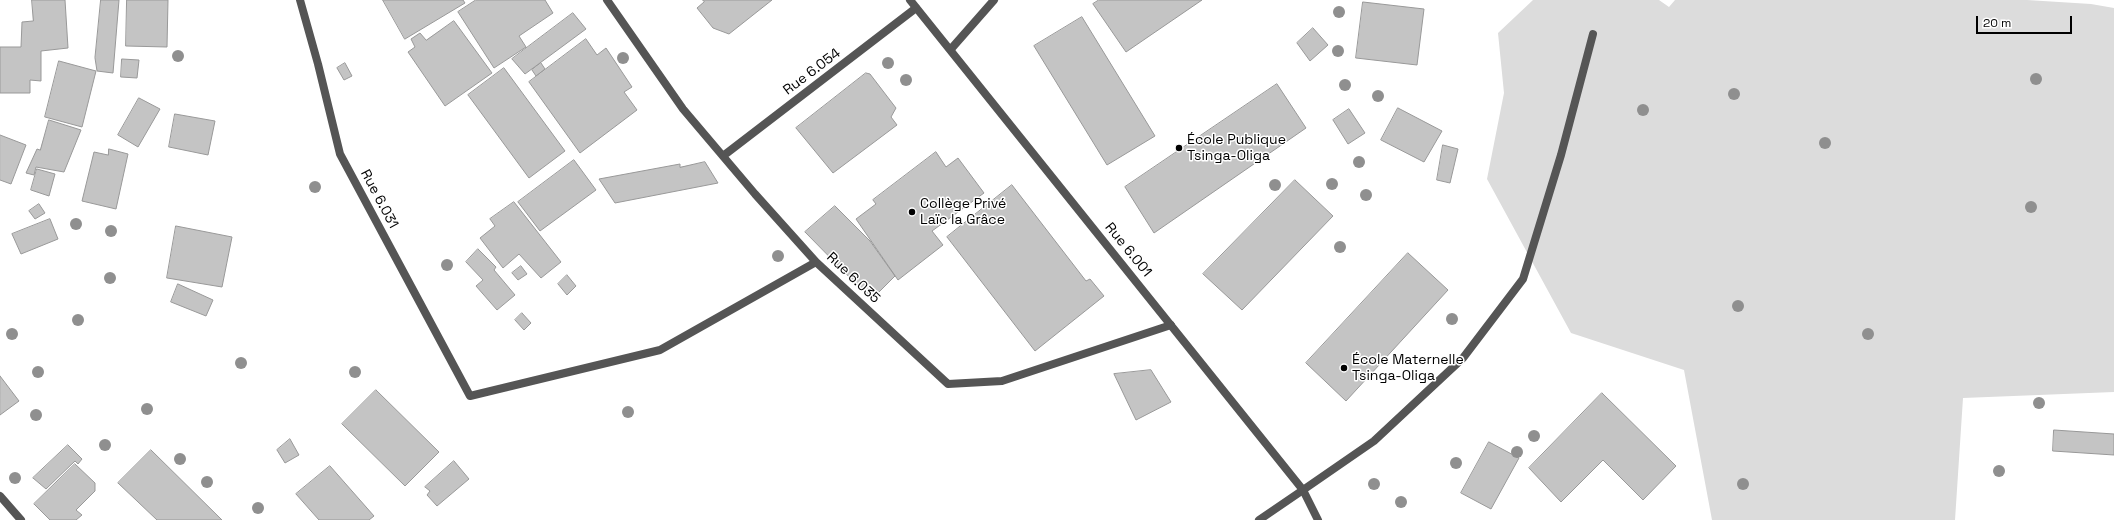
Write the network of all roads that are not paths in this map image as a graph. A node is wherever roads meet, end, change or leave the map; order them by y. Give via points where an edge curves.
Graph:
1 (300, 0) edge
2 (607, 0) edge
3 (910, 0) edge
4 (994, 0) edge
5 (916, 8) junction
6 (1593, 34) dead end
7 (951, 49) junction
8 (723, 156) junction
9 (816, 262) junction
10 (1171, 325) junction
11 (1303, 490) junction
12 (0, 496) edge
13 (20, 520) edge
14 (1259, 520) edge
15 (1318, 520) edge

1 - 9 street, Rue 6.031 via 340,154 470,396 660,350
2 - 8 street, Rue 6.035 via 683,109
3 - 5 street, Rue 6.001
4 - 7 street
5 - 7 street, Rue 6.001
5 - 8 street, Rue 6.054
6 - 11 street via 1561,155 1523,279 1463,358 1374,441
7 - 10 street, Rue 6.001
8 - 9 street, Rue 6.035
9 - 10 street, Rue 6.035 via 948,384 1002,381
10 - 11 street, Rue 6.001
11 - 14 street
11 - 15 street, Rue 6.001
12 - 13 street

